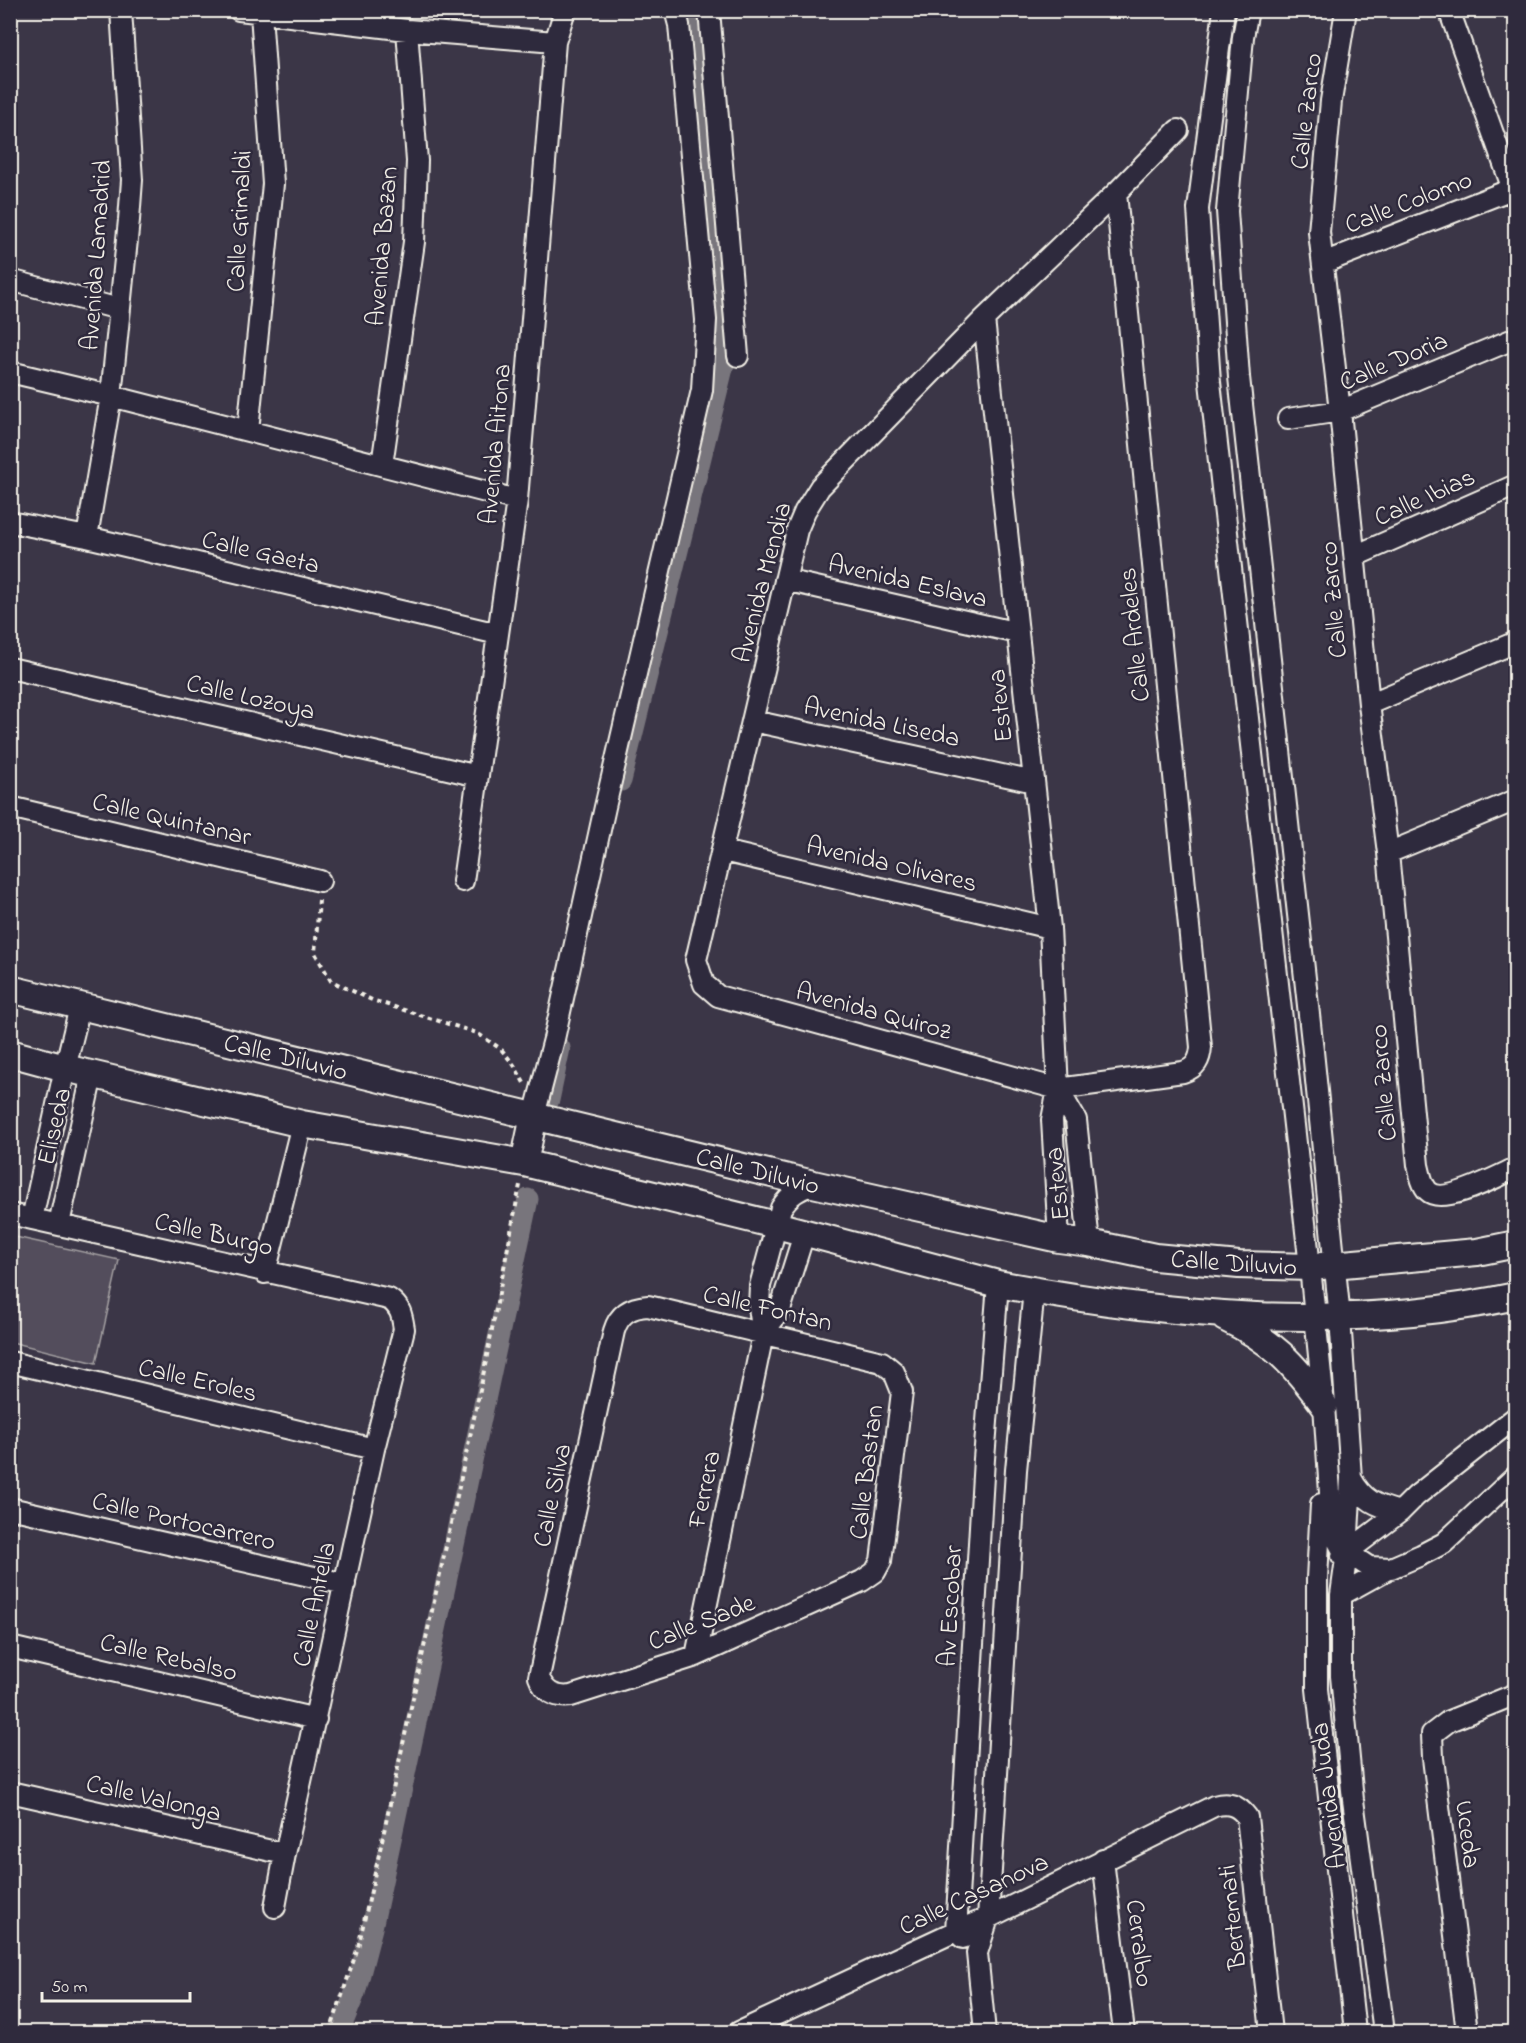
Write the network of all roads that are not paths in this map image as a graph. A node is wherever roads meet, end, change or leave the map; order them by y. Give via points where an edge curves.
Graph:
1 (121, 10) edge
2 (238, 10) edge
3 (565, 10) edge
4 (675, 10) edge
5 (710, 10) edge
6 (1224, 10) edge
7 (1248, 10) edge
8 (1346, 10) edge
9 (1449, 10) edge
10 (261, 13) junction
11 (407, 30) junction
12 (555, 42) junction
13 (1178, 130) dead end
14 (1116, 193) junction
15 (1514, 194) edge
16 (1323, 262) junction
17 (10, 280) edge
18 (119, 309) junction
19 (984, 319) junction
20 (1515, 338) edge
21 (738, 356) dead end
22 (10, 372) edge
23 (111, 396) junction
24 (1340, 411) junction
25 (1288, 419) dead end
26 (248, 431) junction
27 (382, 465) junction
28 (1515, 485) edge
29 (517, 500) junction
30 (10, 522) edge
31 (87, 537) junction
32 (1355, 556) junction
33 (785, 580) junction
34 (1018, 633) junction
35 (498, 634) junction
36 (1515, 642) edge
37 (10, 668) edge
38 (1369, 704) junction
39 (753, 721) junction
40 (478, 776) junction
41 (1034, 782) junction
42 (1515, 800) edge
43 (10, 807) edge
44 (723, 851) junction
45 (1388, 853) junction
46 (320, 881) road end
47 (463, 881) dead end
48 (1050, 928) junction
49 (696, 960) joint
50 (10, 989) edge
51 (80, 1007) junction
52 (10, 1053) edge
53 (65, 1068) junction
54 (92, 1075) junction
55 (1058, 1089) junction
56 (534, 1116) junction
57 (302, 1124) junction
58 (524, 1163) junction
59 (1515, 1168) edge
60 (813, 1184) junction
61 (10, 1214) edge
62 (32, 1219) junction
63 (59, 1224) junction
64 (776, 1225) junction
65 (804, 1234) junction
66 (1059, 1239) junction
67 (1089, 1243) junction
68 (1515, 1244) edge
69 (1322, 1267) junction
70 (265, 1273) junction
71 (998, 1284) junction
72 (1034, 1290) junction
73 (1515, 1296) edge
74 (628, 1311) joint
75 (401, 1312) joint
76 (1216, 1314) junction
77 (1327, 1318) junction
78 (764, 1334) junction
79 (10, 1362) edge
80 (894, 1372) joint
81 (1325, 1416) junction
82 (1515, 1417) edge
83 (374, 1449) junction
84 (1515, 1476) edge
85 (1351, 1478) junction
86 (10, 1508) edge
87 (1400, 1512) junction
88 (1347, 1552) junction
89 (1391, 1568) junction
90 (869, 1577) joint
91 (345, 1584) junction
92 (1341, 1595) junction
93 (10, 1647) edge
94 (696, 1656) junction
95 (1004, 1657) junction
96 (973, 1663) junction
97 (1317, 1689) junction
98 (548, 1691) joint
99 (1515, 1694) edge
100 (316, 1719) junction
101 (10, 1792) edge
102 (1231, 1804) joint
103 (285, 1854) junction
104 (1103, 1860) junction
105 (275, 1907) dead end
106 (988, 1918) junction
107 (956, 1931) junction
108 (977, 1953) junction
109 (739, 2032) edge
110 (985, 2032) edge
111 (1125, 2032) edge
112 (1271, 2032) edge
113 (1355, 2032) edge
114 (1384, 2032) edge
115 (1467, 2032) edge

1 - 18 street, Avenida Lamadrid via 132,180
2 - 10 street
3 - 12 street, Avenida Aitona
4 - 56 street via 706,320 702,390
5 - 21 street
6 - 69 street via 1198,209 1210,382
7 - 69 street via 1227,211 1240,389 1313,1051
8 - 16 street, Calle Zarco via 1331,101 1319,216
9 - 15 street
10 - 11 street
10 - 26 street, Calle Grimaldi via 273,184
11 - 12 street
11 - 27 street, Avenida Bazan via 417,161 414,242
12 - 29 street, Avenida Aitona
13 - 14 street, Avenida Mendia
14 - 19 street, Avenida Mendia
14 - 55 street, Calle Ardeles via 1202,1047 1200,1058 1191,1069
15 - 16 street, Calle Colomo
16 - 24 street, Calle Zarco
17 - 18 street
18 - 23 street, Avenida Lamadrid
19 - 33 street, Avenida Mendia via 819,487 797,530
19 - 34 street, Esteva
20 - 24 street, Calle Doria
22 - 23 street
23 - 26 street
23 - 31 street, Avenida Lamadrid
24 - 25 street, Calle Doria
24 - 32 street, Calle Zarco
26 - 27 street
27 - 29 street
28 - 32 street, Calle Ibias
29 - 35 street, Avenida Aitona
30 - 31 street, Calle Gaeta
31 - 35 street, Calle Gaeta
32 - 38 street, Calle Zarco
33 - 34 street, Avenida Eslava
33 - 39 street, Avenida Mendia
34 - 41 street, Esteva
35 - 40 street, Avenida Aitona
36 - 38 street
37 - 40 street, Calle Lozoya
38 - 45 street, Calle Zarco
39 - 41 street, Avenida Liseda
39 - 44 street, Avenida Mendia
40 - 47 street, Avenida Aitona
41 - 48 street, Esteva
42 - 45 street
43 - 46 street, Calle Quintanar
44 - 48 street, Avenida Olivares
44 - 49 street, Avenida Mendia
45 - 59 street, Calle Zarco via 1416,1150 1423,1184 1428,1192 1447,1196
48 - 55 street, Esteva
49 - 55 street, Avenida Quiroz via 704,984 718,996
50 - 51 street, Calle Diluvio
51 - 53 street, Eliseda
51 - 56 street, Calle Diluvio
52 - 53 street, Calle Diluvio
53 - 54 street, Calle Diluvio
53 - 62 street, Eliseda
54 - 57 street, Calle Diluvio
54 - 63 street, Eliseda
55 - 66 street, Esteva via 1052,1120
55 - 67 street, Esteva via 1076,1120
56 - 58 street
56 - 60 street, Calle Diluvio
57 - 58 street, Calle Diluvio
57 - 70 street
58 - 64 street, Calle Diluvio
60 - 64 street, Ferrera via 788,1197
60 - 66 street, Calle Diluvio
61 - 62 street, Calle Burgo
62 - 63 street, Calle Burgo
63 - 70 street, Calle Burgo
64 - 65 street, Calle Diluvio
64 - 78 street, Ferrera via 760,1286
65 - 71 street, Calle Diluvio
65 - 78 street, Ferrera via 780,1310
66 - 67 street, Calle Diluvio
67 - 69 street, Calle Diluvio via 1200,1262
68 - 69 street, Calle Diluvio via 1477,1252
69 - 77 street, Avenida Juda
70 - 75 street, Calle Burgo via 389,1299
71 - 72 street, Calle Diluvio
71 - 96 street, Av Escobar
72 - 76 street, Calle Diluvio
72 - 95 street via 1016,1470
73 - 77 street, Calle Diluvio via 1476,1305
74 - 78 street, Calle Fontan via 648,1306
74 - 98 street, Calle Silva via 614,1331 539,1677
75 - 83 street, Calle Antella via 404,1329
76 - 77 street, Calle Diluvio
76 - 81 street via 1249,1329 1278,1350 1303,1375
77 - 81 street, Avenida Juda
77 - 85 street, Avenida Juda
78 - 80 street, Calle Fontan via 882,1362
78 - 94 street, Ferrera
79 - 83 street, Calle Eroles
80 - 90 street, Calle Bastan via 902,1392 881,1561
81 - 88 street, Avenida Juda via 1332,1522 1338,1544
81 - 97 street, Avenida Juda via 1317,1580
82 - 87 street, Avenida Juda
83 - 91 street, Calle Antella
84 - 89 street via 1444,1543
85 - 87 street via 1358,1492 1380,1507
85 - 88 street, Avenida Juda
86 - 91 street, Calle Portocarrero
87 - 88 street, Avenida Juda
88 - 89 street via 1370,1567
88 - 92 street, Avenida Juda
88 - 97 street, Avenida Juda via 1330,1569 1325,1647
89 - 92 street
90 - 94 street, Calle Sade
91 - 100 street, Calle Antella
92 - 114 street, Avenida Juda via 1344,1720
93 - 100 street, Calle Rebalso
94 - 98 street, Calle Sade via 571,1696 561,1697
95 - 96 street
95 - 106 street
96 - 107 street, Av Escobar
97 - 113 street, Avenida Juda
99 - 115 street, Uceda via 1449,1721 1432,1734
100 - 103 street, Calle Antella
101 - 103 street, Calle Valonga
102 - 104 street, Calle Casanova via 1214,1806
102 - 112 street, Bertemati via 1247,1817
103 - 105 street, Calle Antella
104 - 106 street, Calle Casanova
104 - 111 street, Cerralbo
106 - 107 street, Calle Casanova
106 - 108 street
107 - 108 street
107 - 109 street, Calle Casanova
108 - 110 street

